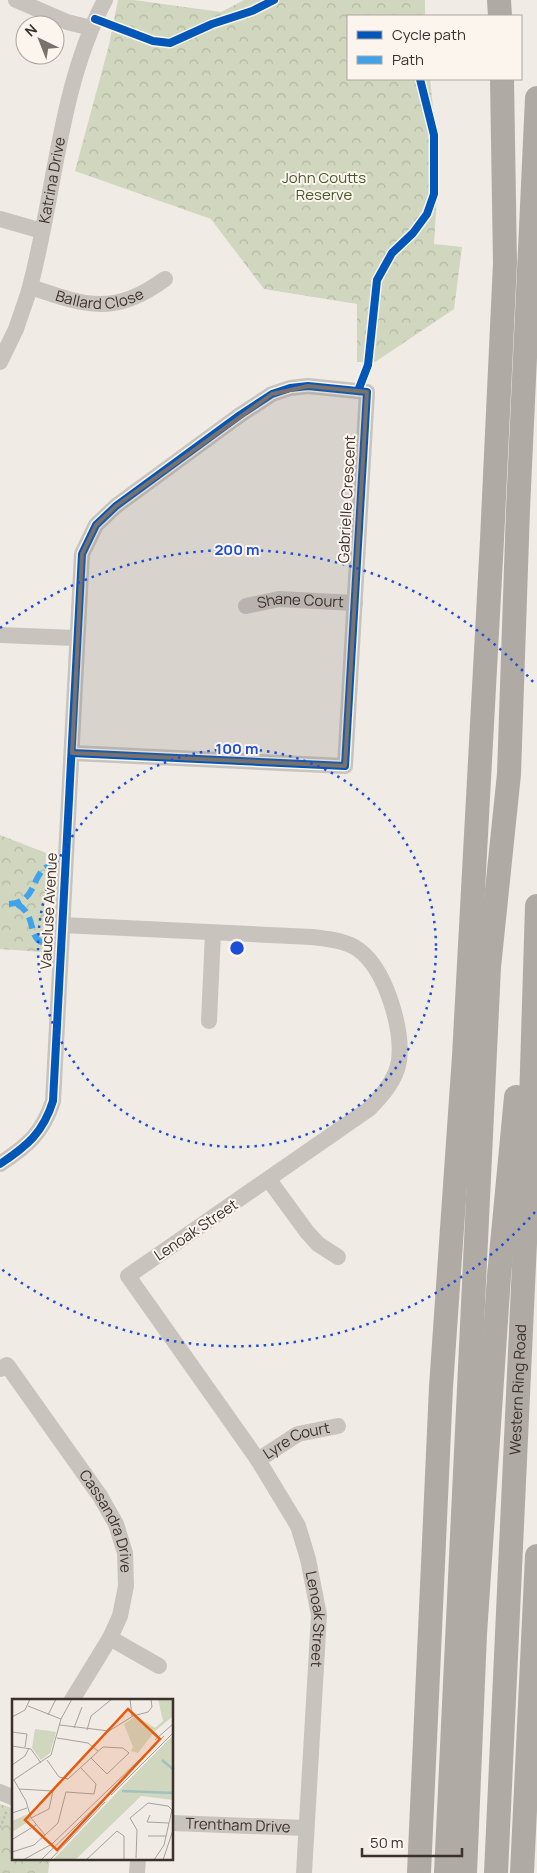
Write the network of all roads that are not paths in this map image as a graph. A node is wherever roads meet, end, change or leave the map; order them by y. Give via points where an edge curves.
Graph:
1 (16, 0) edge
2 (105, 0) edge
3 (499, 0) edge
4 (500, 15) edge
5 (91, 28) junction
6 (502, 80) edge
7 (537, 98) edge
8 (0, 219) edge
9 (42, 231) junction
10 (165, 279) dead end
11 (30, 287) junction
12 (0, 362) edge
13 (492, 540) junction
14 (355, 603) junction
15 (246, 606) dead end
16 (0, 635) edge
17 (76, 638) junction
18 (72, 753) junction
19 (537, 906) edge
20 (62, 925) junction
21 (213, 933) junction
22 (534, 962) junction
23 (489, 967) junction
24 (209, 1021) dead end
25 (0, 1164) edge
26 (269, 1180) junction
27 (338, 1257) dead end
28 (0, 1369) edge
29 (338, 1426) dead end
30 (258, 1460) junction
31 (537, 1556) edge
32 (110, 1638) junction
33 (159, 1666) dead end
34 (73, 1699) edge
35 (0, 1792) edge
36 (12, 1797) edge
37 (174, 1823) edge
38 (305, 1828) junction
39 (138, 1860) edge
40 (137, 1873) edge
41 (304, 1873) edge
42 (419, 1873) edge
43 (446, 1873) edge
44 (465, 1873) edge
45 (496, 1873) edge
46 (522, 1873) edge

1 - 5 street via 67,22
2 - 5 street, Katrina Drive
3 - 4 highway
5 - 9 street, Katrina Drive via 75,77
6 - 13 highway via 505,264
7 - 23 highway via 509,774
8 - 9 street
9 - 11 street, Katrina Drive
10 - 11 street, Ballard Close via 128,301 99,304 66,299
11 - 12 street, Katrina Drive via 16,329
13 - 23 highway via 487,805
13 - 42 highway via 464,1056 441,1387
14 - 15 street, Shane Court via 279,599
14 - 17 street, Gabrielle Crescent via 367,392 308,386 290,388 272,394 240,415 116,506 96,525 82,554
14 - 18 street, Gabrielle Crescent via 345,766
16 - 17 street
17 - 18 street, Vaucluse Avenue
18 - 20 street, Vaucluse Avenue
19 - 22 highway, Western Ring Road
20 - 21 street, Lenoak Street
20 - 25 street, Vaucluse Avenue via 53,1101 41,1130
21 - 24 street
21 - 26 street, Lenoak Street via 312,937 351,946 373,963 387,988 392,1007 399,1050 390,1084 369,1109
22 - 44 highway via 522,1039 499,1276 475,1634
22 - 45 highway, Western Ring Road via 529,1154
23 - 43 highway
26 - 27 street via 307,1232
26 - 30 street, Lenoak Street via 128,1276
28 - 32 street, Cassandra Drive via 7,1365 100,1496 116,1524 124,1553 126,1586 120,1616
29 - 30 street, Lyre Court via 298,1434
30 - 38 street, Lenoak Street via 298,1526 319,1615
31 - 46 highway
32 - 33 street
32 - 34 street, Cassandra Drive
35 - 36 street
37 - 38 street, Trentham Drive
38 - 41 street, Lenoak Street
39 - 40 street

